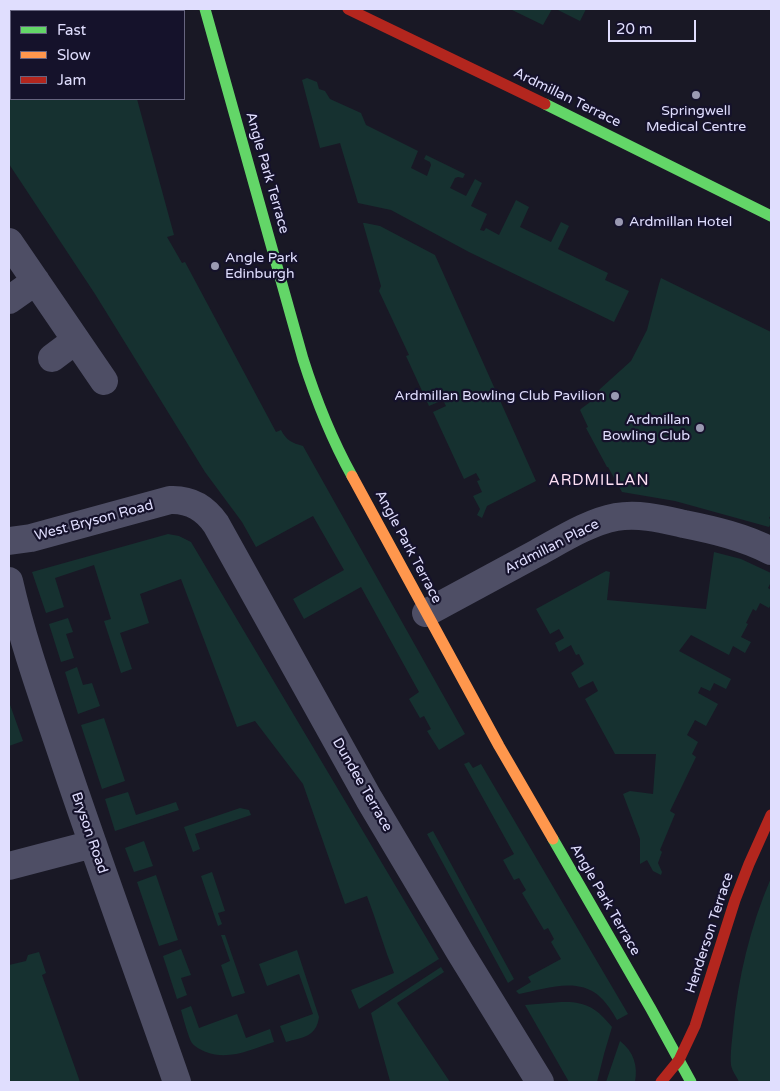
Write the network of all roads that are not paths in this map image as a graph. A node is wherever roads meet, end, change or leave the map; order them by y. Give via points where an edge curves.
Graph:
1 (204, 9) edge
2 (348, 9) edge
3 (771, 216) edge
4 (9, 242) edge
5 (36, 281) junction
6 (9, 300) edge
7 (76, 340) junction
8 (52, 358) dead end
9 (104, 381) dead end
10 (178, 500) joint
11 (10, 544) edge
12 (771, 550) edge
13 (9, 582) edge
14 (426, 613) junction
15 (771, 815) edge
16 (93, 844) junction
17 (9, 866) edge
18 (679, 1060) junction
19 (177, 1082) edge
20 (540, 1082) edge
21 (661, 1082) edge
22 (691, 1082) edge

1 - 14 street, Angle Park Terrace via 317,402 337,448
2 - 3 street, Ardmillan Terrace
4 - 5 street
5 - 6 street
5 - 7 street
7 - 8 street
7 - 9 street
10 - 11 street, West Bryson Road via 137,498
10 - 20 street, Dundee Terrace via 201,508 216,524 369,799
12 - 14 street, Ardmillan Place via 716,530 641,516 615,517 575,532
13 - 16 street, Bryson Road via 29,654
14 - 18 street, Angle Park Terrace
15 - 18 street, Henderson Terrace via 735,900 695,1026
16 - 17 street
16 - 19 street, Bryson Road
18 - 21 street, Henderson Terrace
18 - 22 street, Angle Park Terrace

